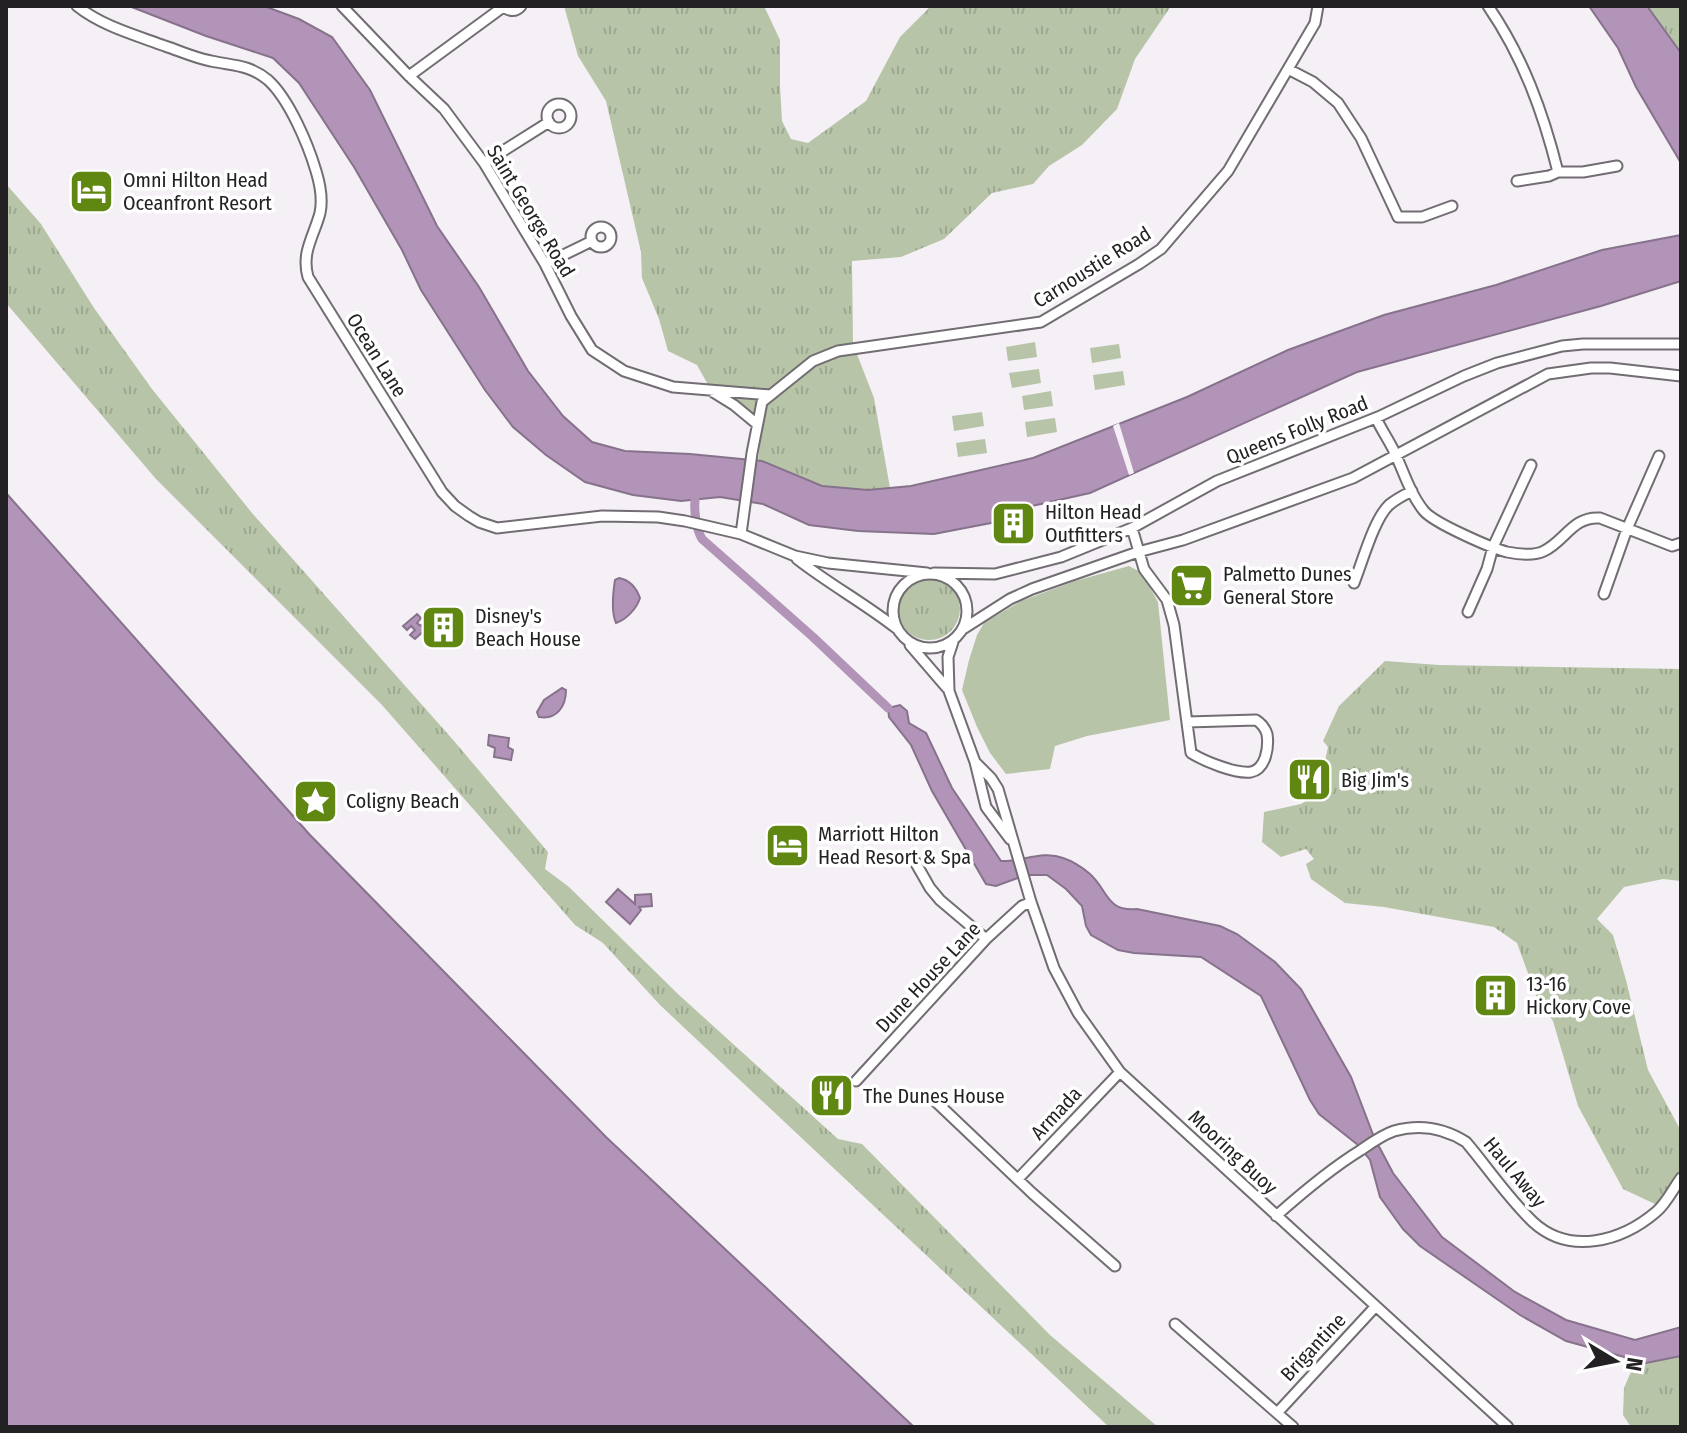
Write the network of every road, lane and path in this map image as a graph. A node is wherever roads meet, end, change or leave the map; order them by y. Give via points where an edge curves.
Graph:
1 (77, 6) edge
2 (342, 6) edge
3 (503, 6) edge
4 (521, 6) edge
5 (1318, 6) edge
6 (1488, 6) edge
7 (1288, 69) junction
8 (409, 76) junction
9 (549, 122) dead end
10 (484, 163) junction
11 (1617, 166) dead end
12 (1558, 172) junction
13 (1517, 181) dead end
14 (1452, 206) dead end
15 (592, 241) dead end
16 (545, 264) junction
17 (1681, 344) edge
18 (1681, 376) edge
19 (710, 390) junction
20 (770, 395) junction
21 (1376, 418) junction
22 (757, 424) junction
23 (1395, 454) junction
24 (1659, 456) dead end
25 (1531, 465) dead end
26 (1412, 491) junction
27 (1132, 528) junction
28 (1627, 529) junction
29 (741, 534) junction
30 (1681, 543) edge
31 (1493, 547) junction
32 (1138, 552) junction
33 (795, 556) junction
34 (930, 573) junction
35 (1354, 583) dead end
36 (1604, 594) dead end
37 (1468, 612) dead end
38 (897, 629) junction
39 (963, 629) junction
40 (905, 640) junction
41 (953, 640) junction
42 (949, 691) junction
43 (1187, 722) junction
44 (975, 762) junction
45 (1014, 846) junction
46 (914, 860) dead end
47 (1031, 902) junction
48 (986, 939) junction
49 (1120, 1072) junction
50 (856, 1081) dead end
51 (933, 1099) dead end
52 (1681, 1178) edge
53 (1018, 1179) junction
54 (1276, 1216) junction
55 (1115, 1266) dead end
56 (1375, 1307) junction
57 (1175, 1324) dead end
58 (1278, 1412) junction
59 (1293, 1427) edge
60 (1508, 1427) edge

1 - 29 street, Ocean Lane via 145,39 213,62 238,64 280,94 321,188 320,214 306,254 308,277 455,506 497,528 650,516
2 - 8 street, Saint George Road
3 - 4 street via 511,11
3 - 8 street
5 - 7 street, Carnoustie Road via 1315,23
6 - 12 street via 1534,90
7 - 14 street via 1338,103 1361,138 1398,217 1422,217
7 - 20 street, Carnoustie Road via 1228,171 1161,249 1139,264 1041,322 838,351 813,361
8 - 10 street, Saint George Road via 444,109
9 - 10 street
10 - 16 street, Saint George Road
11 - 12 street
12 - 13 street
15 - 16 street
16 - 19 street, Saint George Road via 592,350 624,371 673,387
17 - 21 street, Queens Folly Road via 1583,344 1534,352 1464,376
18 - 23 street via 1610,368 1548,374
19 - 20 street, Saint George Road
19 - 22 street, Saint George Road
20 - 22 street, Carnoustie Road via 762,402
21 - 23 street
21 - 27 street, Queens Folly Road via 1217,481
22 - 29 street, Carnoustie Road
23 - 26 street
23 - 32 street via 1353,478
24 - 28 street
25 - 31 street
26 - 31 street via 1437,522
26 - 35 street via 1384,511
27 - 32 street
27 - 34 street, Queens Folly Road via 1016,570
28 - 30 street via 1672,546
28 - 31 street via 1588,518 1543,552
28 - 36 street
29 - 33 street, Ocean Lane
31 - 37 street
32 - 39 street via 1019,594
32 - 43 street via 1167,600
33 - 34 street, Ocean Lane
33 - 38 street, Ocean Lane
34 - 38 street via 910,579 897,593 892,611
34 - 39 street via 959,587 967,608
38 - 40 street
39 - 41 street
40 - 41 street via 932,649
40 - 42 street, Mooring Buoy
41 - 42 street, Mooring Buoy
42 - 44 street, Mooring Buoy
43 - 43 street via 1191,753 1209,763 1251,772 1265,760 1267,735 1256,720
44 - 45 street, Mooring Buoy via 986,807
44 - 45 street, Mooring Buoy via 998,789
45 - 47 street, Mooring Buoy
46 - 48 street via 940,900
47 - 48 street, Dune House Lane
47 - 49 street, Mooring Buoy via 1054,968
48 - 50 street, Dune House Lane
49 - 53 street, Armada
49 - 54 street, Mooring Buoy
51 - 53 street
52 - 54 street, Haul Away via 1657,1211 1617,1237 1580,1243 1535,1224 1466,1142 1453,1133 1417,1127 1380,1137
53 - 55 street
54 - 56 street, Mooring Buoy
56 - 58 street, Brigantine
56 - 60 street, Mooring Buoy
57 - 58 street, Brigantine
58 - 59 street, Brigantine

